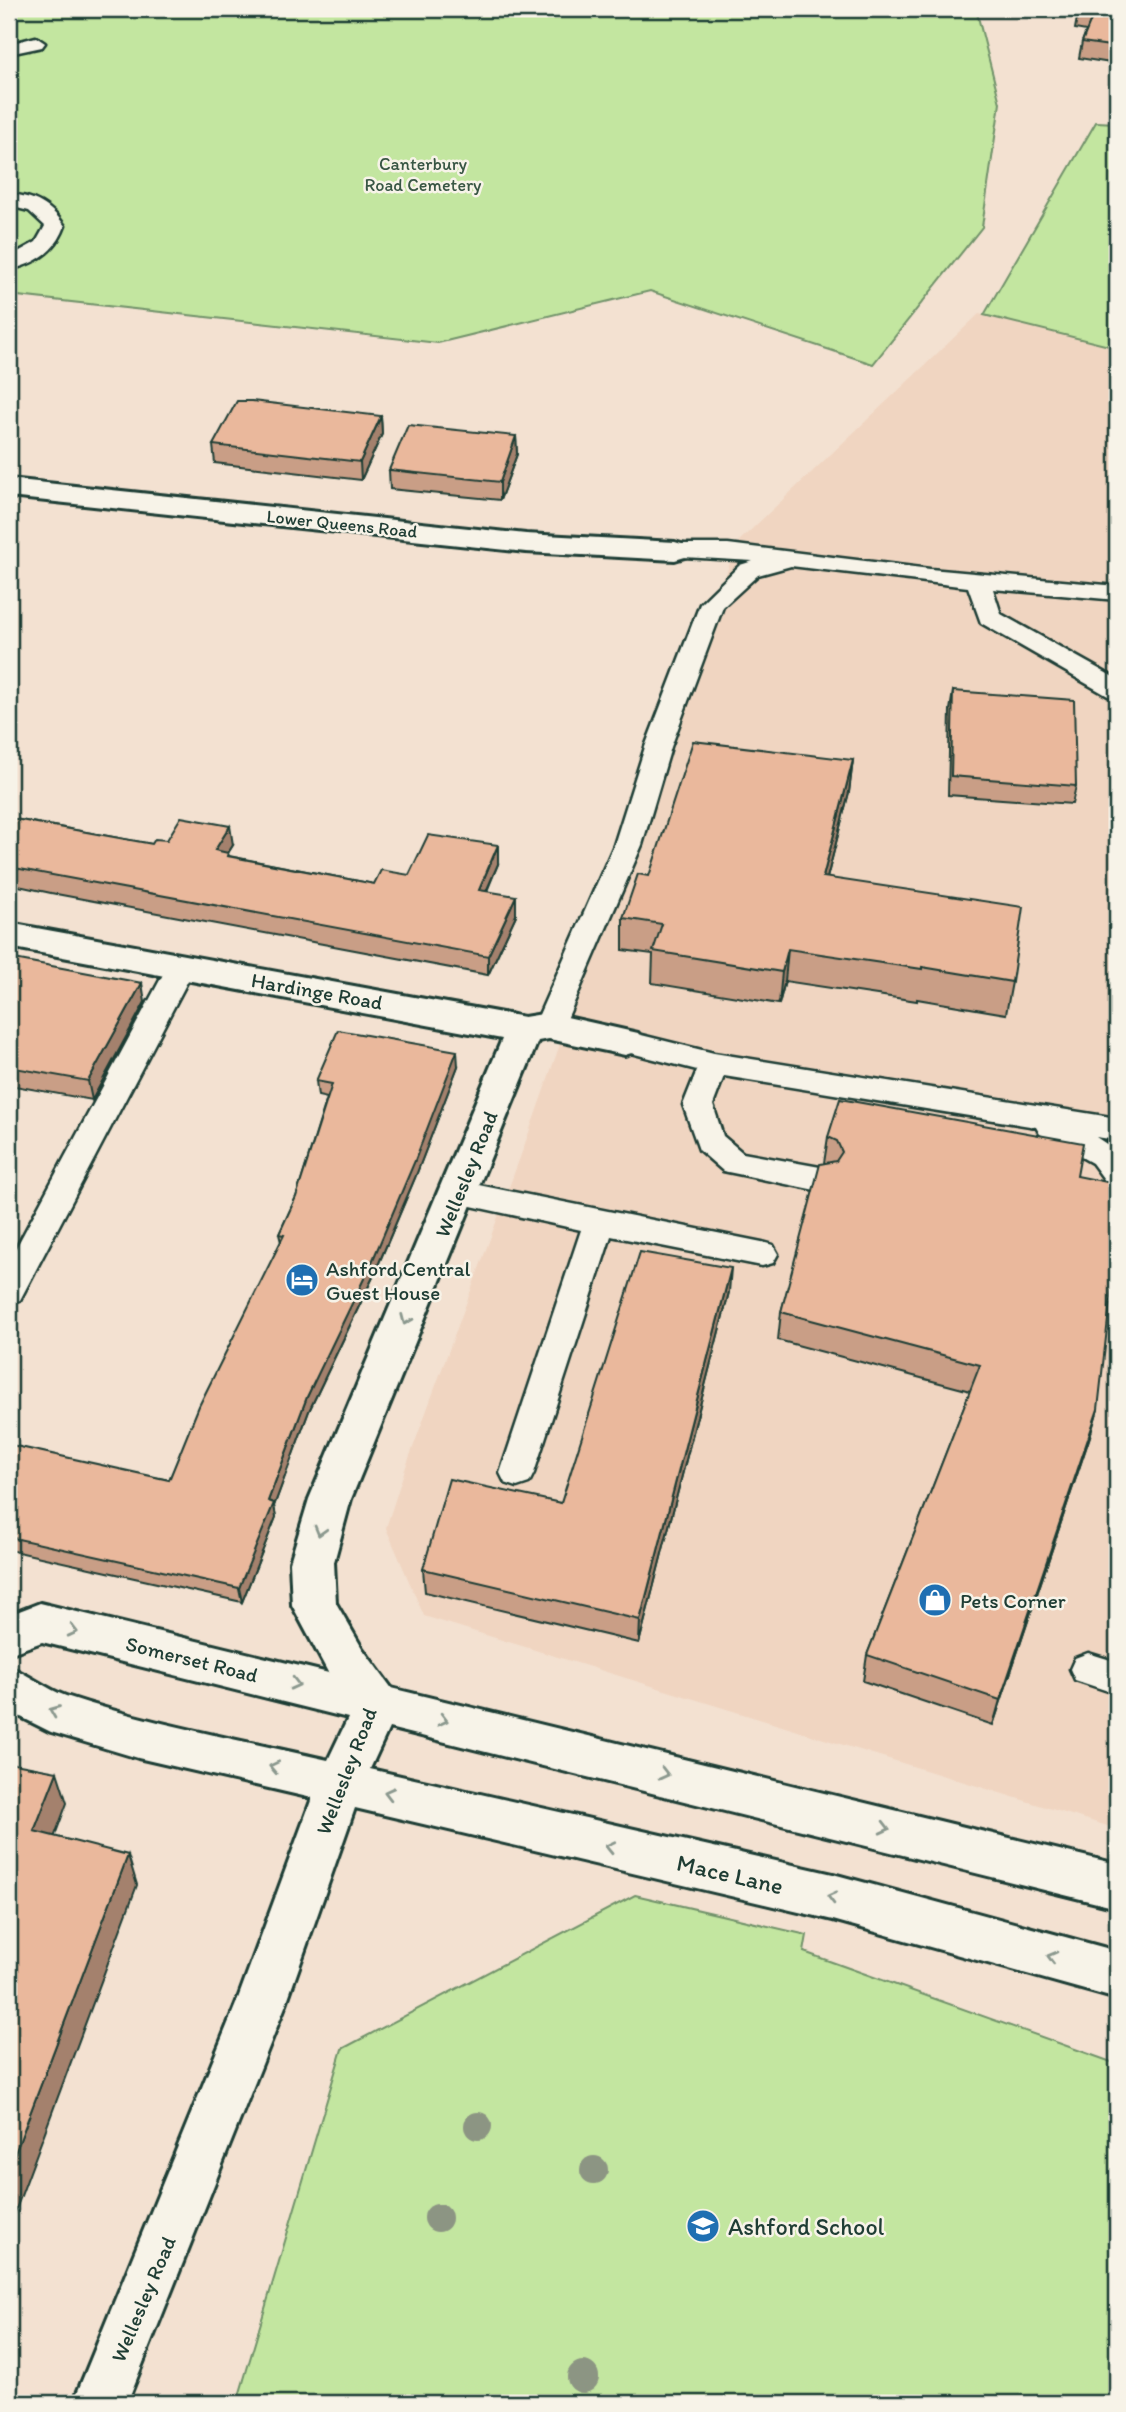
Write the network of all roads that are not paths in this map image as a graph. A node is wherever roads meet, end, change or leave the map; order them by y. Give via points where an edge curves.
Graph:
1 (36, 43) dead end
2 (9, 50) edge
3 (9, 200) edge
4 (9, 264) edge
5 (9, 488) edge
6 (675, 551) joint
7 (793, 558) junction
8 (978, 580) junction
9 (1117, 593) edge
10 (1117, 690) edge
11 (9, 935) edge
12 (181, 967) junction
13 (537, 1028) junction
14 (625, 1042) joint
15 (714, 1065) junction
16 (1031, 1115) junction
17 (1117, 1129) edge
18 (1117, 1174) edge
19 (820, 1179) edge
20 (459, 1193) junction
21 (600, 1221) junction
22 (21, 1241) edge
23 (762, 1254) dead end
24 (9, 1291) edge
25 (517, 1473) dead end
26 (9, 1635) edge
27 (9, 1687) edge
28 (377, 1704) junction
29 (341, 1782) junction
30 (1117, 1886) edge
31 (1117, 1975) edge
32 (100, 2403) edge

1 - 2 lane
3 - 4 lane via 36,206 55,226 42,249
5 - 6 main road, Lower Queens Road via 526,543
6 - 7 lane
7 - 8 lane
7 - 13 lane via 749,570 712,604 658,747 628,845
8 - 9 lane
8 - 10 lane via 990,618
11 - 12 main road, Hardinge Road
12 - 13 main road, Hardinge Road
12 - 22 lane
13 - 14 main road, Hardinge Road
13 - 20 main road, Wellesley Road
14 - 15 lane
15 - 16 lane
15 - 19 lane via 698,1105 710,1142 734,1163
16 - 17 lane
16 - 18 lane via 1103,1155
20 - 21 lane
20 -> 28 main road, Wellesley Road via 330,1499 312,1562 314,1605 346,1662
21 - 23 lane
21 - 25 lane
22 - 24 lane
26 -> 28 main road, Somerset Road via 40,1622
29 -> 27 main road via 138,1737 51,1712
28 - 29 main road, Wellesley Road
28 -> 30 main road
31 -> 29 main road, Mace Lane via 833,1897
29 - 32 main road, Wellesley Road via 246,2041

